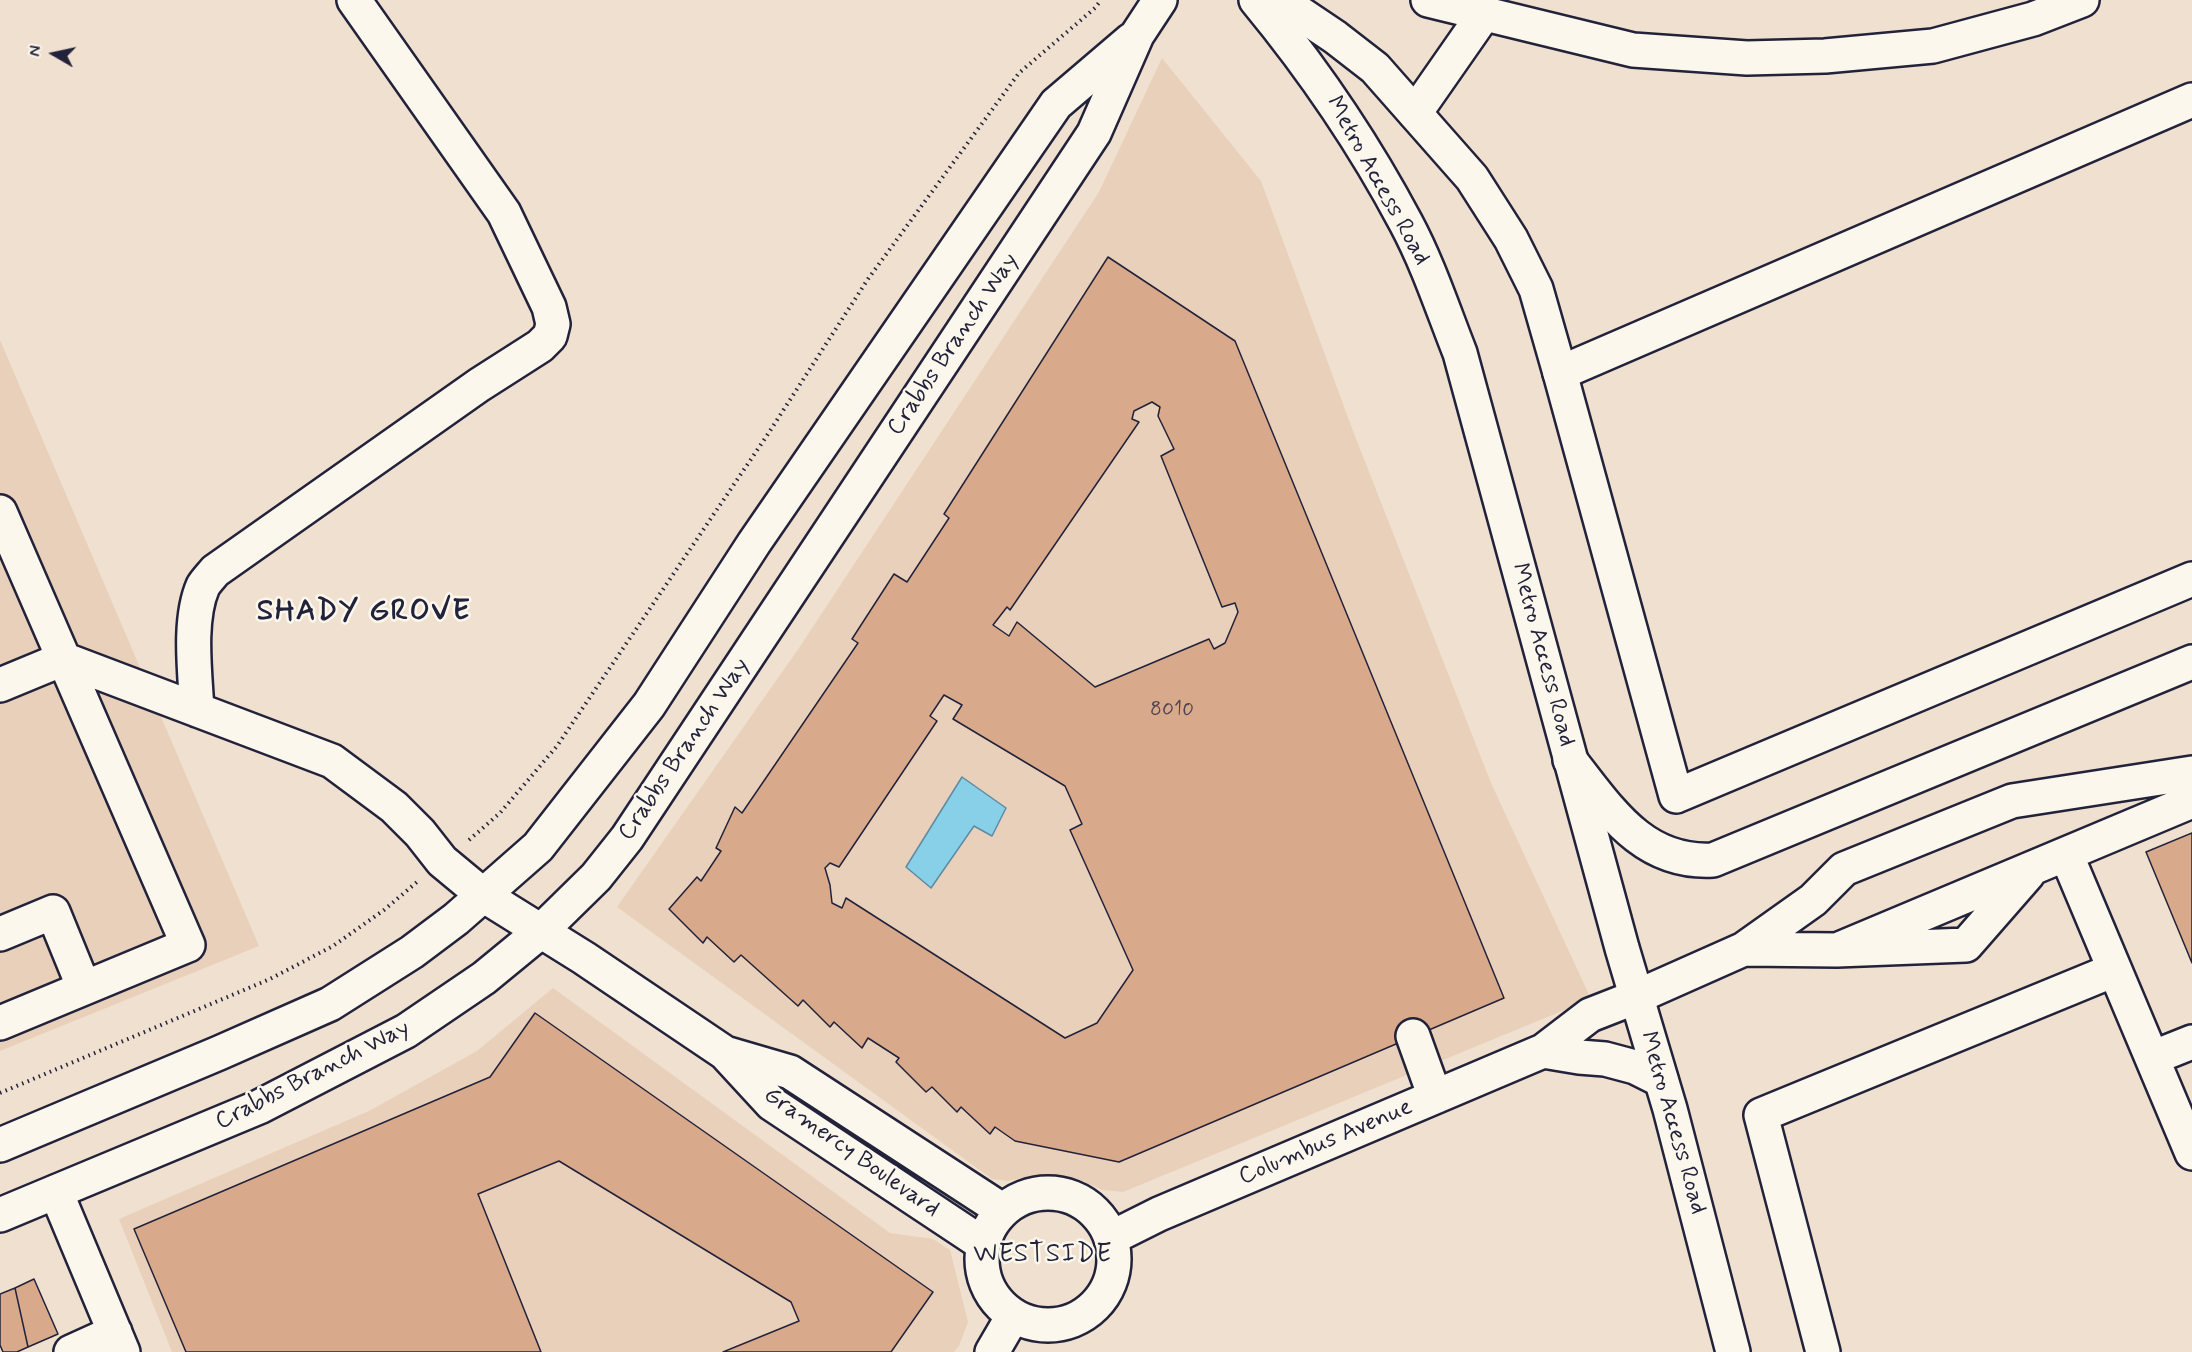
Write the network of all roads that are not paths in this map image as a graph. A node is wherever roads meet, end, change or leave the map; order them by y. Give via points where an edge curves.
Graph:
1 (354, 0) edge
2 (1160, 0) edge
3 (1256, 0) edge
4 (1280, 0) edge
5 (1428, 0) edge
6 (2082, 0) edge
7 (1484, 14) junction
8 (1137, 35) junction
9 (2192, 100) edge
10 (1415, 113) junction
11 (1560, 373) junction
12 (0, 512) edge
13 (2192, 579) edge
14 (63, 659) junction
15 (2192, 662) edge
16 (0, 685) edge
17 (197, 710) junction
18 (1570, 760) junction
19 (2192, 773) edge
20 (2192, 801) edge
21 (2066, 854) junction
22 (2034, 867) junction
23 (483, 896) junction
24 (540, 932) junction
25 (0, 934) edge
26 (1744, 949) junction
27 (1838, 950) junction
28 (2114, 970) junction
29 (84, 988) junction
30 (1636, 997) junction
31 (0, 1023) edge
32 (1413, 1036) dead end
33 (2192, 1042) edge
34 (1543, 1051) junction
35 (725, 1053) junction
36 (2152, 1058) junction
37 (1661, 1080) junction
38 (1435, 1097) junction
39 (0, 1145) edge
40 (2192, 1153) edge
41 (56, 1192) junction
42 (1002, 1210) junction
43 (0, 1215) edge
44 (1111, 1238) junction
45 (983, 1244) junction
46 (1013, 1316) junction
47 (119, 1342) edge
48 (70, 1352) edge
49 (992, 1352) edge
50 (1733, 1352) edge
51 (1824, 1352) edge

1 - 17 main road via 504,213 549,307 553,324 550,336 540,346 215,571 204,585 196,615
2 - 8 main road, Crabbs Branch Way
3 - 18 main road, Metro Access Road via 1330,96 1407,224 1434,284 1460,353
4 - 10 main road via 1375,68
5 - 7 main road
6 - 7 main road via 2033,19 1933,46 1826,56 1747,58 1633,50
7 - 10 main road
8 - 23 main road, Crabbs Branch Way via 1056,104 754,543 649,705 538,847
8 - 24 main road, Crabbs Branch Way via 1094,133 627,838 596,877
9 - 11 main road
10 - 11 main road via 1472,178 1511,239 1536,289
11 - 13 main road via 1676,796
12 - 14 main road
14 - 16 main road
14 - 17 main road, Gramercy Boulevard
14 - 29 main road via 188,945
15 - 18 main road via 1713,860 1683,859 1642,840 1621,823
17 - 23 main road, Gramercy Boulevard via 332,761 394,807 442,861
18 - 30 main road, Metro Access Road
19 - 26 main road via 2012,801 1912,840 1844,869 1814,900
20 - 21 main road
21 - 22 main road
21 - 28 main road
22 - 27 main road
22 - 27 main road via 1966,945
23 - 24 main road, Gramercy Boulevard
23 - 39 main road, Crabbs Branch Way via 412,952 330,1004
24 - 35 main road, Gramercy Boulevard
24 - 41 main road, Crabbs Branch Way via 484,978 406,1031 260,1107
25 - 29 main road via 53,912
26 - 27 main road
26 - 30 main road, Columbus Avenue
28 - 36 main road
28 - 51 main road via 1761,1115
29 - 31 main road
30 - 34 main road, Columbus Avenue via 1590,1015
30 - 37 main road, Metro Access Road
32 - 38 main road
33 - 36 main road
34 - 37 main road via 1605,1059 1635,1067
34 - 38 main road, Columbus Avenue
35 - 42 main road, Gramercy Boulevard via 790,1072
35 - 45 main road, Gramercy Boulevard via 772,1104
36 - 40 main road
37 - 50 main road, Metro Access Road
38 - 44 main road, Columbus Avenue
41 - 43 main road, Crabbs Branch Way
41 - 47 main road
42 - 44 main road via 1018,1199 1055,1192 1089,1207
42 - 45 main road via 990,1225
44 - 46 main road via 1113,1273 1096,1305 1082,1316 1048,1326
45 - 46 main road via 981,1265 986,1285
46 - 49 main road
47 - 48 main road

